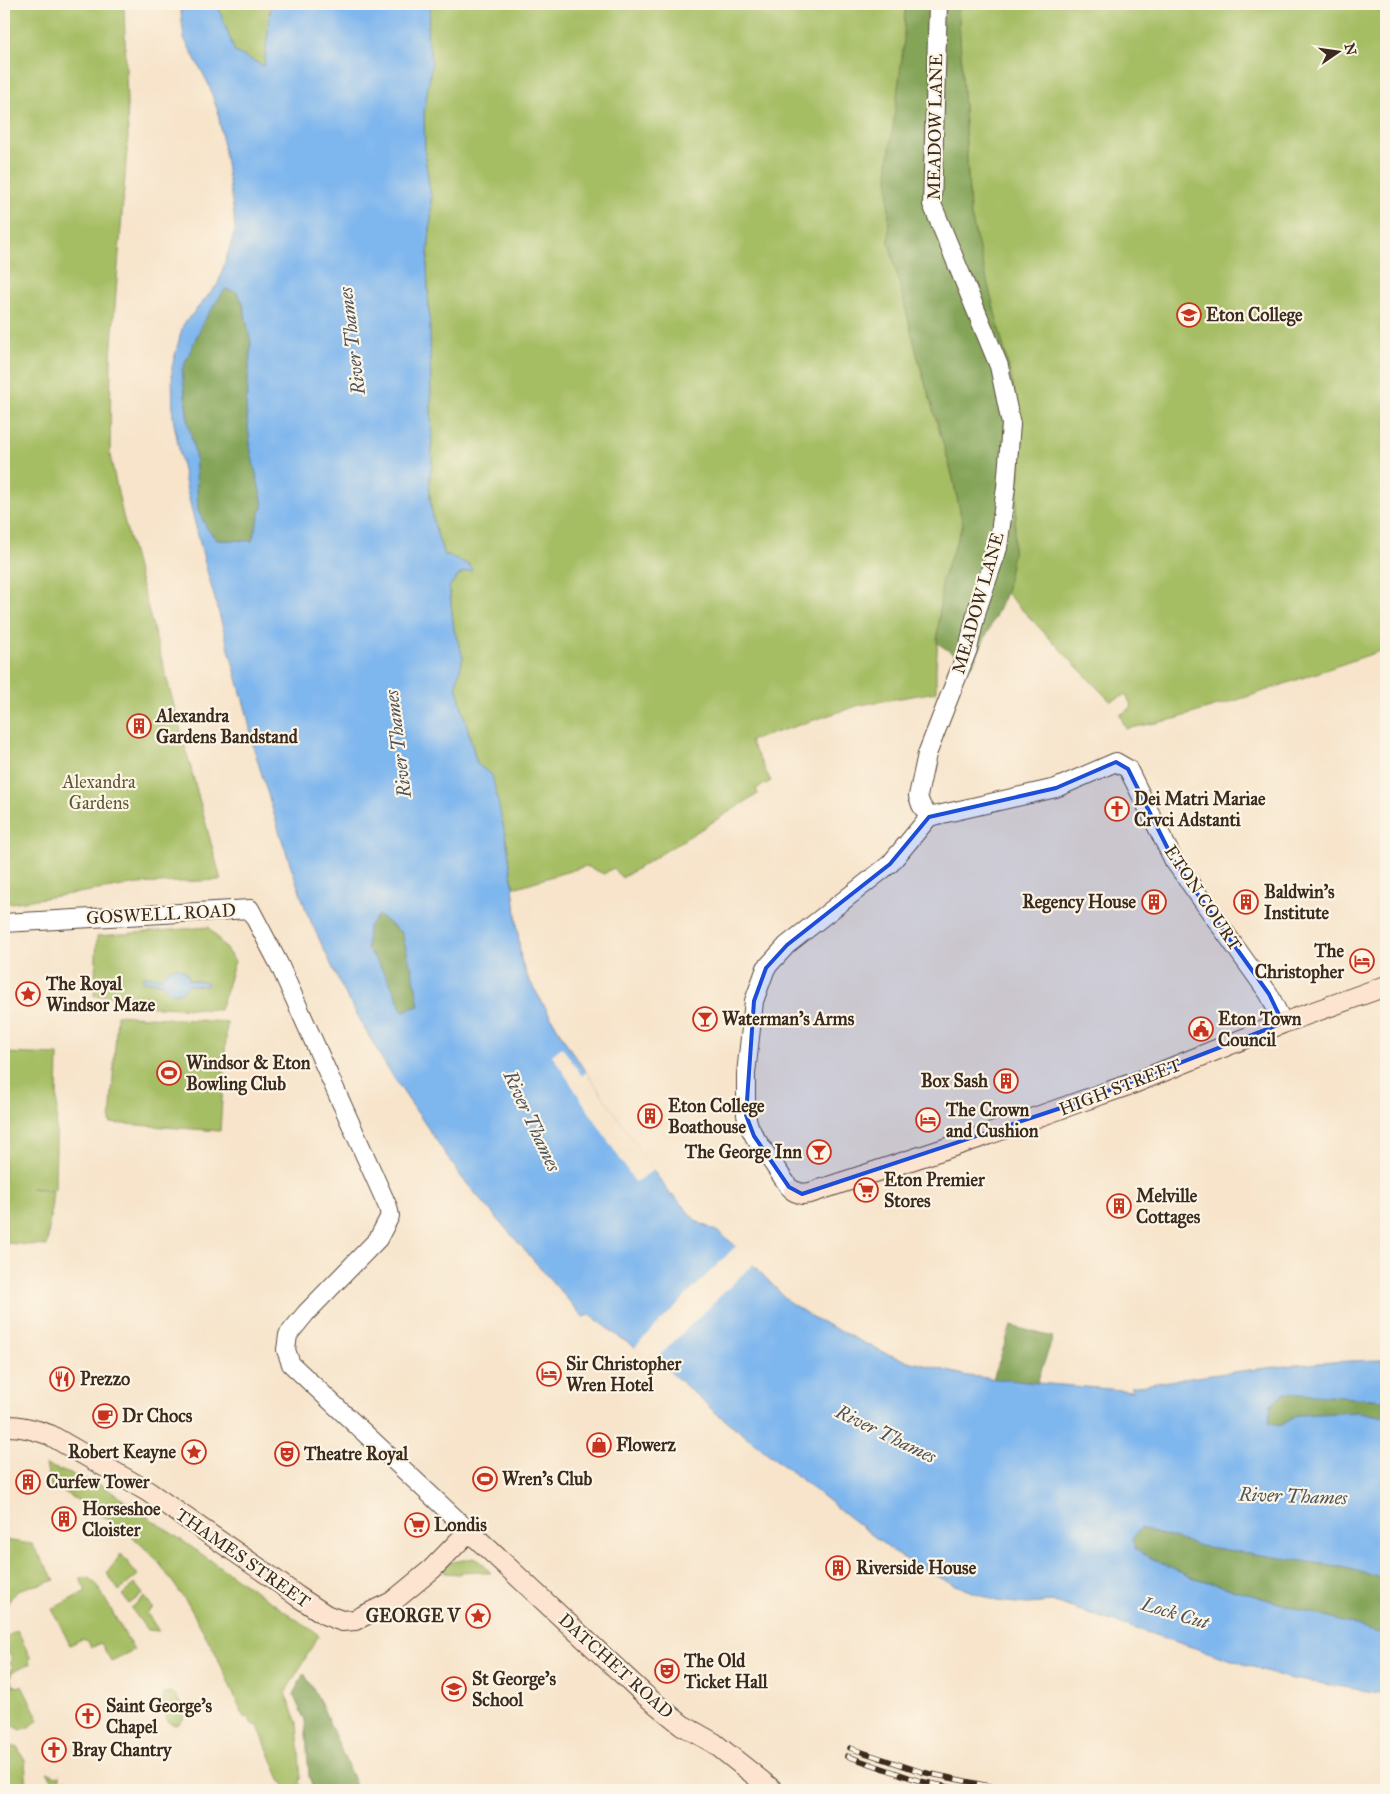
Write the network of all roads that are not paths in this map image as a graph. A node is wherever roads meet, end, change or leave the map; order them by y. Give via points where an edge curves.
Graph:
1 (938, 4) edge
2 (929, 817) junction
3 (4, 923) edge
4 (1386, 986) edge
5 (1283, 1023) junction
6 (794, 1192) joint
7 (4, 1426) edge
8 (468, 1531) junction
9 (773, 1790) edge

1 - 2 street, MEADOW LANE via 932,204 999,366 1010,424 998,548 968,649 927,754 918,796
2 - 5 street, ETON COURT via 1056,788 1116,762 1128,768 1174,861 1268,994
2 - 6 street via 890,864 787,945 766,968 754,1001 746,1074 746,1114 759,1143
3 - 8 street, GOSWELL ROAD via 250,909 279,964 390,1216 378,1239 288,1335 286,1350 291,1364
4 - 5 main road, HIGH STREET
5 - 6 main road, HIGH STREET via 1134,1083 982,1137 810,1193
7 - 8 main road, THAMES STREET via 35,1429 50,1435 147,1492 297,1596 326,1615 342,1621 355,1620 392,1602 432,1569
8 - 9 main road, DATCHET ROAD via 646,1696 682,1725 714,1743

